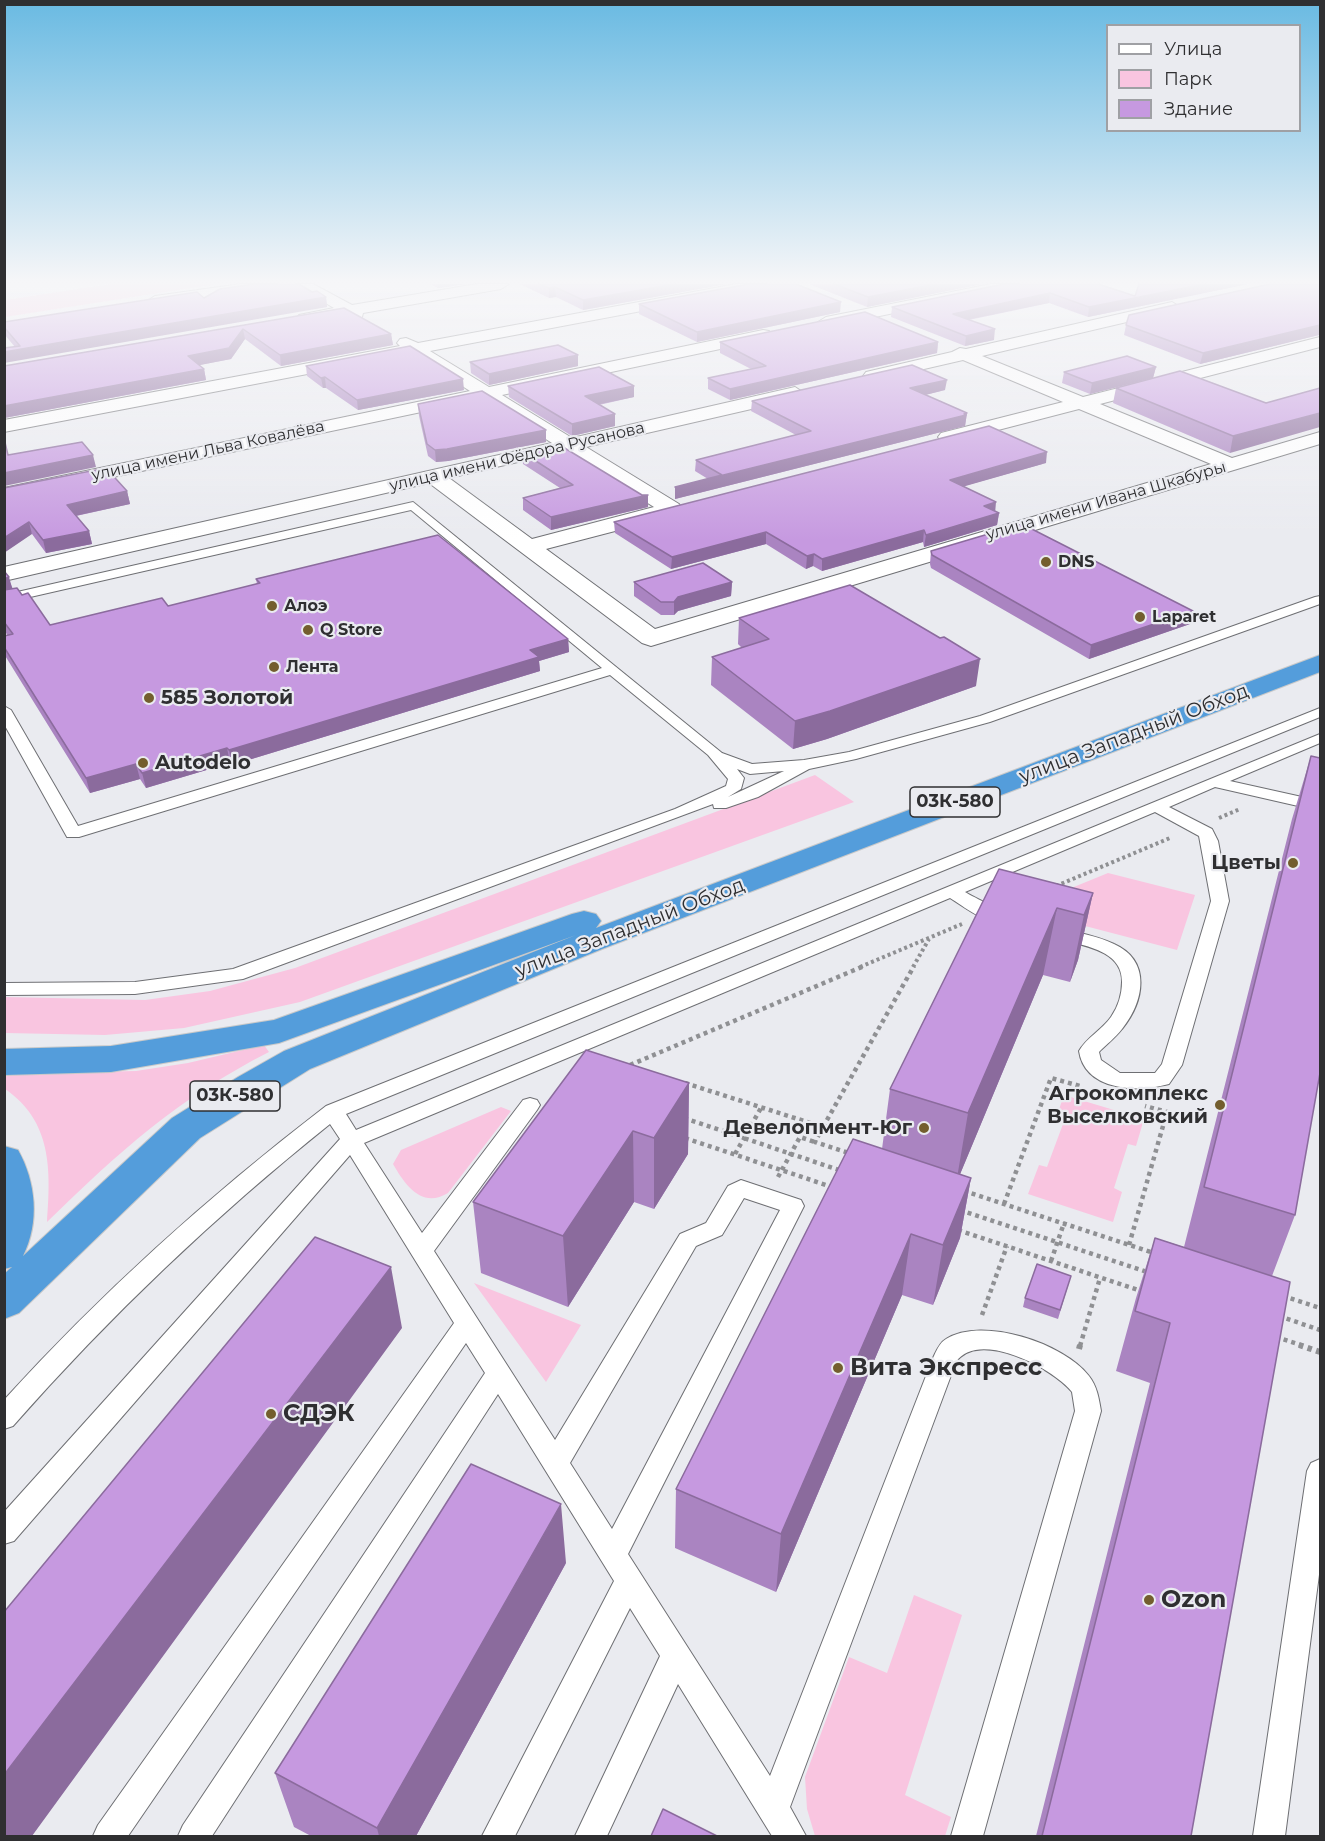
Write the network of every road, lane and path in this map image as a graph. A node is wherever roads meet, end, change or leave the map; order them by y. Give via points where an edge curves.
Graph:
1 (299, 370) edge
2 (449, 370) edge
3 (597, 370) edge
4 (897, 370) edge
5 (1000, 370) edge
6 (1210, 370) edge
7 (848, 381) edge
8 (813, 390) edge
9 (486, 393) junction
10 (1080, 403) junction
11 (4, 426) edge
12 (1320, 438) edge
13 (932, 441) edge
14 (568, 445) junction
15 (1231, 465) junction
16 (434, 477) junction
17 (4, 494) edge
18 (694, 503) edge
19 (671, 509) junction
20 (528, 547) junction
21 (4, 574) edge
22 (4, 599) edge
23 (1320, 600) edge
24 (1320, 646) edge
25 (1320, 663) edge
26 (612, 670) junction
27 (4, 710) edge
28 (1320, 712) edge
29 (1320, 738) edge
30 (713, 752) junction
31 (804, 765) junction
32 (1213, 782) junction
33 (1156, 806) junction
34 (1320, 807) edge
35 (681, 812) junction
36 (951, 891) junction
37 (1022, 924) edge
38 (1044, 930) edge
39 (929, 938) dead end
40 (4, 989) edge
41 (600, 1037) junction
42 (4, 1062) edge
43 (640, 1068) edge
44 (673, 1079) edge
45 (1084, 1088) dead end
46 (1137, 1104) dead end
47 (530, 1105) dead end
48 (761, 1107) junction
49 (333, 1111) junction
50 (678, 1116) edge
51 (823, 1127) junction
52 (679, 1135) dead end
53 (743, 1138) junction
54 (351, 1140) junction
55 (815, 1142) junction
56 (791, 1153) junction
57 (735, 1154) junction
58 (859, 1156) edge
59 (4, 1160) edge
60 (782, 1170) junction
61 (846, 1172) edge
62 (838, 1189) edge
63 (959, 1189) edge
64 (768, 1195) junction
65 (1004, 1204) junction
66 (957, 1209) edge
67 (1064, 1223) junction
68 (951, 1227) edge
69 (1058, 1242) junction
70 (1129, 1245) junction
71 (1007, 1246) junction
72 (421, 1251) junction
73 (4, 1254) edge
74 (1163, 1256) edge
75 (1051, 1261) junction
76 (1156, 1275) edge
77 (1100, 1278) junction
78 (1144, 1292) edge
79 (1275, 1293) edge
80 (4, 1302) edge
81 (1320, 1308) edge
82 (1277, 1315) edge
83 (467, 1323) junction
84 (1320, 1330) edge
85 (1265, 1333) edge
86 (972, 1341) junction
87 (1320, 1352) edge
88 (498, 1373) junction
89 (1071, 1374) junction
90 (4, 1418) edge
91 (555, 1464) junction
92 (1320, 1471) edge
93 (4, 1532) edge
94 (613, 1554) junction
95 (629, 1581) junction
96 (676, 1655) junction
97 (773, 1809) junction
98 (109, 1836) edge
99 (194, 1836) edge
100 (498, 1836) edge
101 (591, 1836) edge
102 (790, 1836) edge
103 (967, 1836) edge
104 (1269, 1836) edge

1 - 11 street
2 - 9 street
3 - 9 street, улица имени Льва Ковалёва
4 - 7 street
5 - 10 street
6 - 10 street
8 - 14 street, улица имени Фёдора Русанова
9 - 14 street
9 - 17 street, улица имени Льва Ковалёва
10 - 13 street
10 - 15 street
12 - 15 street, улица имени Ивана Шкабуры
14 - 16 street, улица имени Фёдора Русанова
14 - 19 street
15 - 20 street, улица имени Ивана Шкабуры via 651,638
16 - 20 street
16 - 21 street, улица имени Фёдора Русанова
18 - 19 street
19 - 20 street
22 - 26 lane via 413,506
23 - 31 lane via 985,719
24 - 42 highway, улица Западный Обход / 03К-580 via 279,1031 111,1059
25 - 80 highway, улица Западный Обход / 03К-580 via 590,942 297,1060 186,1128
26 - 27 lane via 73,833
26 - 30 lane
28 - 49 lane
29 - 32 lane
30 - 31 lane via 750,769
30 - 35 lane via 736,778 734,789
31 - 35 lane via 749,796
32 - 33 lane
32 - 34 lane
33 - 36 lane
33 - 38 lane via 1206,833 1220,901 1172,1065 1162,1079 1140,1084 1114,1078 1089,1057 1089,1051 1125,1010 1133,980 1127,960 1100,945
35 - 40 lane via 236,975 135,988
36 - 37 lane via 985,912
36 - 41 lane
39 - 51 path
41 - 43 path via 623,1063
41 - 54 lane
44 - 48 path
45 - 65 path via 1052,1078
46 - 70 path via 1167,1112
47 - 72 lane
48 - 51 path
48 - 53 path
49 - 54 lane
49 - 90 lane via 160,1256 99,1315
50 - 53 path
51 - 55 path
52 - 57 path
53 - 56 path
53 - 57 path
54 - 72 lane
54 - 93 lane
55 - 56 path via 800,1137
55 - 58 path
56 - 60 path
56 - 61 path
57 - 60 path
59 - 73 highway via 13,1208
60 - 62 path
60 - 64 path
63 - 65 path
64 - 91 lane via 741,1188 714,1229 688,1239
64 - 94 lane via 788,1202 792,1211
65 - 67 path
66 - 69 path
67 - 69 path
67 - 70 path
68 - 71 path
69 - 75 path
69 - 76 path
70 - 74 path
71 - 75 path
71 - 86 path
72 - 83 lane
75 - 77 path
77 - 78 path
77 - 89 path
79 - 81 path
82 - 84 path
83 - 88 lane
83 - 98 lane
85 - 87 path
86 - 89 lane via 1027,1348
86 - 97 lane via 954,1347 945,1358
88 - 91 lane
88 - 99 lane
89 - 103 lane via 1087,1396 1088,1411
91 - 94 lane
92 - 104 lane
94 - 95 lane
95 - 96 lane
95 - 100 lane
96 - 97 lane
96 - 101 lane
97 - 102 lane

